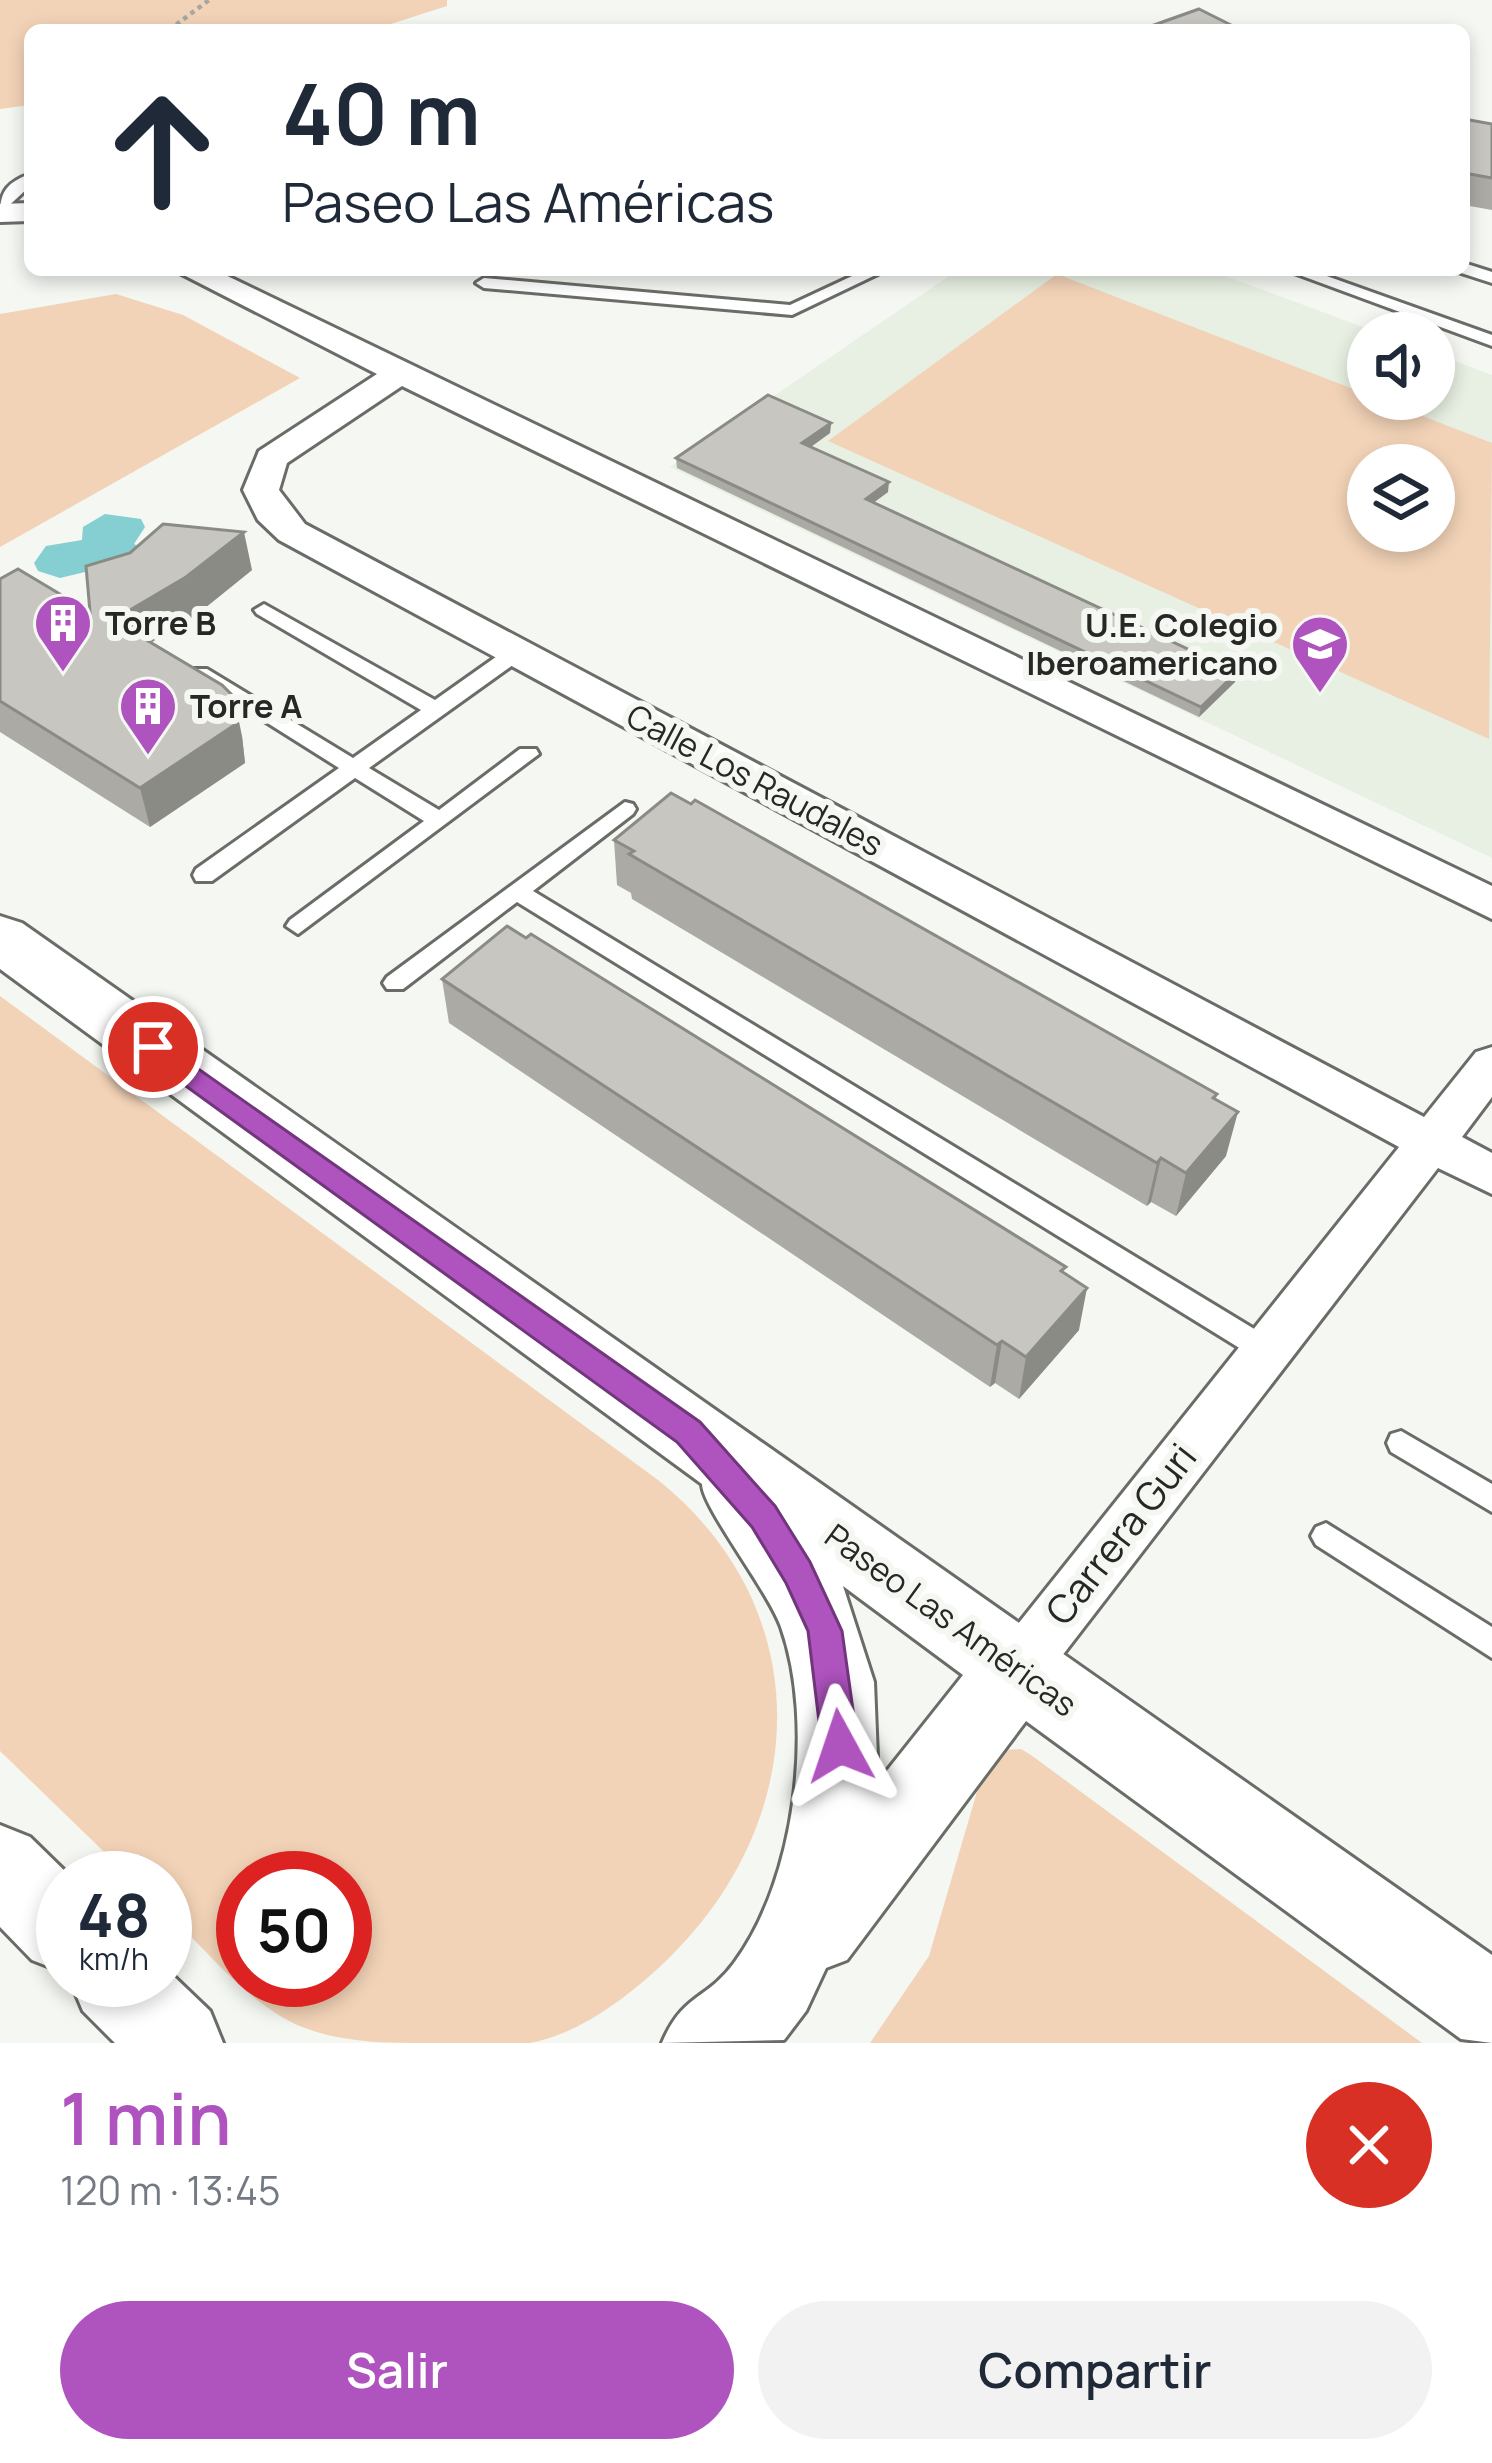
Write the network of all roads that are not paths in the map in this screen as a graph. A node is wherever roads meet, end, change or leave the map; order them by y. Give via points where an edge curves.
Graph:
1 (24, 183) edge
2 (0, 211) edge
3 (202, 276) edge
4 (865, 276) edge
5 (1316, 276) edge
6 (532, 278) edge
7 (484, 283) dead end
8 (1492, 341) edge
9 (399, 374) junction
10 (264, 610) dead end
11 (517, 652) junction
12 (182, 663) edge
13 (436, 710) junction
14 (528, 754) dead end
15 (354, 767) junction
16 (625, 809) dead end
17 (439, 820) junction
18 (204, 875) dead end
19 (516, 891) junction
20 (1492, 904) edge
21 (298, 926) dead end
22 (0, 938) edge
23 (395, 983) dead end
24 (1492, 1064) edge
25 (1431, 1142) junction
26 (1492, 1175) edge
27 (1264, 1349) junction
28 (688, 1432) junction
29 (1401, 1443) dead end
30 (1492, 1499) edge
31 (1325, 1536) dead end
32 (1492, 1644) edge
33 (1018, 1668) junction
34 (0, 1867) edge
35 (36, 1902) edge
36 (141, 2007) edge
37 (1492, 2008) edge
38 (730, 2030) edge
39 (177, 2042) edge

1 - 2 lane
3 - 9 street
4 - 6 lane via 792,310
5 - 8 lane
6 - 7 lane
9 - 11 street, Calle Los Raudales via 271,458 261,490 292,532
9 - 20 street
10 - 13 lane
11 - 13 lane
11 - 25 street, Calle Los Raudales
12 - 15 lane
13 - 15 lane
14 - 17 lane
15 - 17 lane
15 - 18 lane
16 - 19 lane
17 - 21 lane
19 - 23 lane
19 - 27 lane
22 - 28 main road, Paseo Las Américas
24 - 25 street
25 - 26 street, Calle Los Raudales
25 - 27 street, Carrera Guri
27 - 33 street, Carrera Guri
28 - 33 main road, Paseo Las Américas
28 - 38 main road via 763,1516 799,1573 825,1631 839,1711 841,1780 821,1867 798,1933
29 - 30 lane
31 - 32 lane
33 - 37 main road, Paseo Las Américas
33 - 38 main road, Carrera Guri
34 - 35 main road
36 - 39 main road

